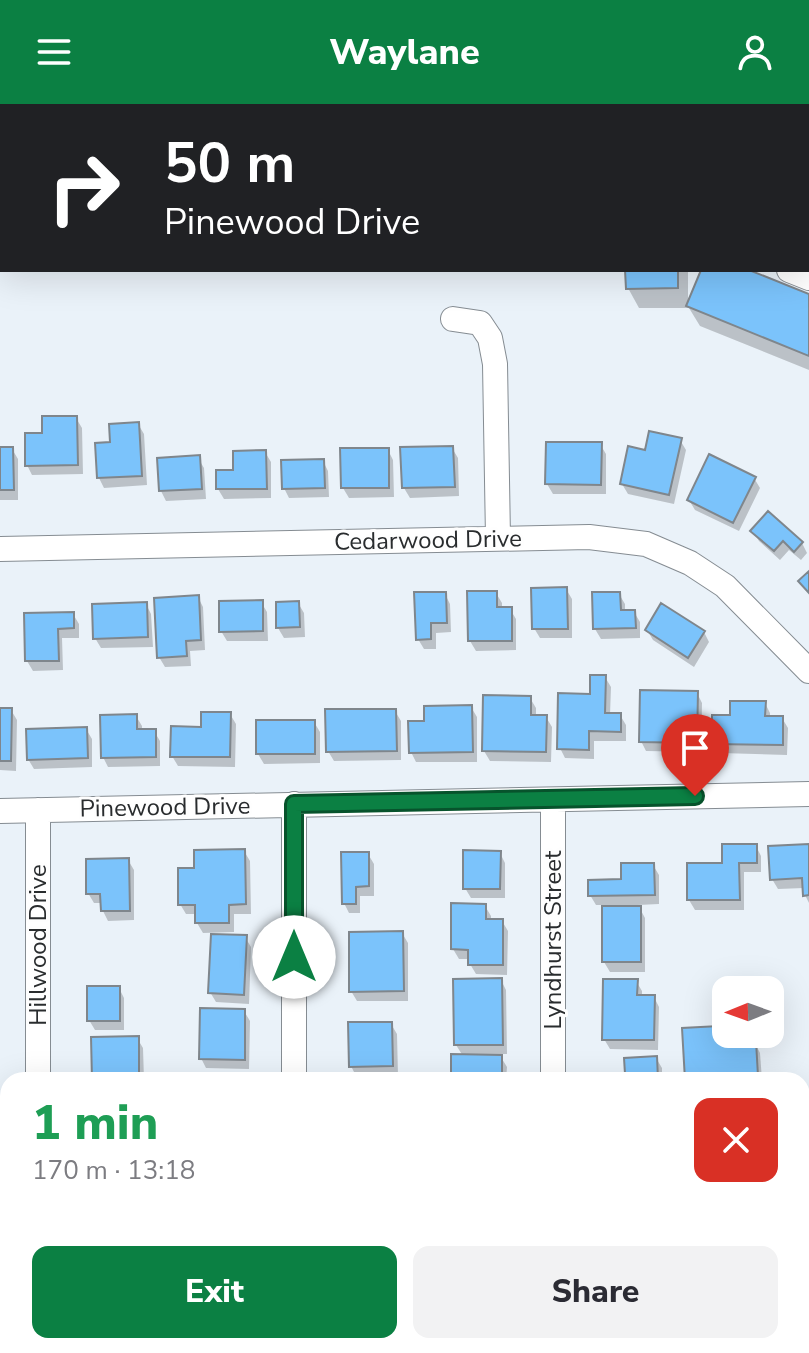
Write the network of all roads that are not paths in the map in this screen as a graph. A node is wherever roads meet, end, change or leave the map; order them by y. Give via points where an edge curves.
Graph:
1 (453, 319) dead end
2 (498, 538) junction
3 (0, 549) edge
4 (809, 671) edge
5 (809, 794) edge
6 (553, 800) junction
7 (294, 804) junction
8 (38, 810) junction
9 (0, 811) edge
10 (38, 1072) edge
11 (294, 1072) edge
12 (553, 1072) edge

1 - 2 street via 480,323 490,338
2 - 3 street, Cedarwood Drive
2 - 4 street, Cedarwood Drive via 589,537 646,544 725,586
5 - 6 street, Pinewood Drive
6 - 7 street, Pinewood Drive
6 - 12 street, Lyndhurst Street
7 - 8 street, Pinewood Drive
7 - 11 street
8 - 9 street, Pinewood Drive
8 - 10 street, Hillwood Drive

